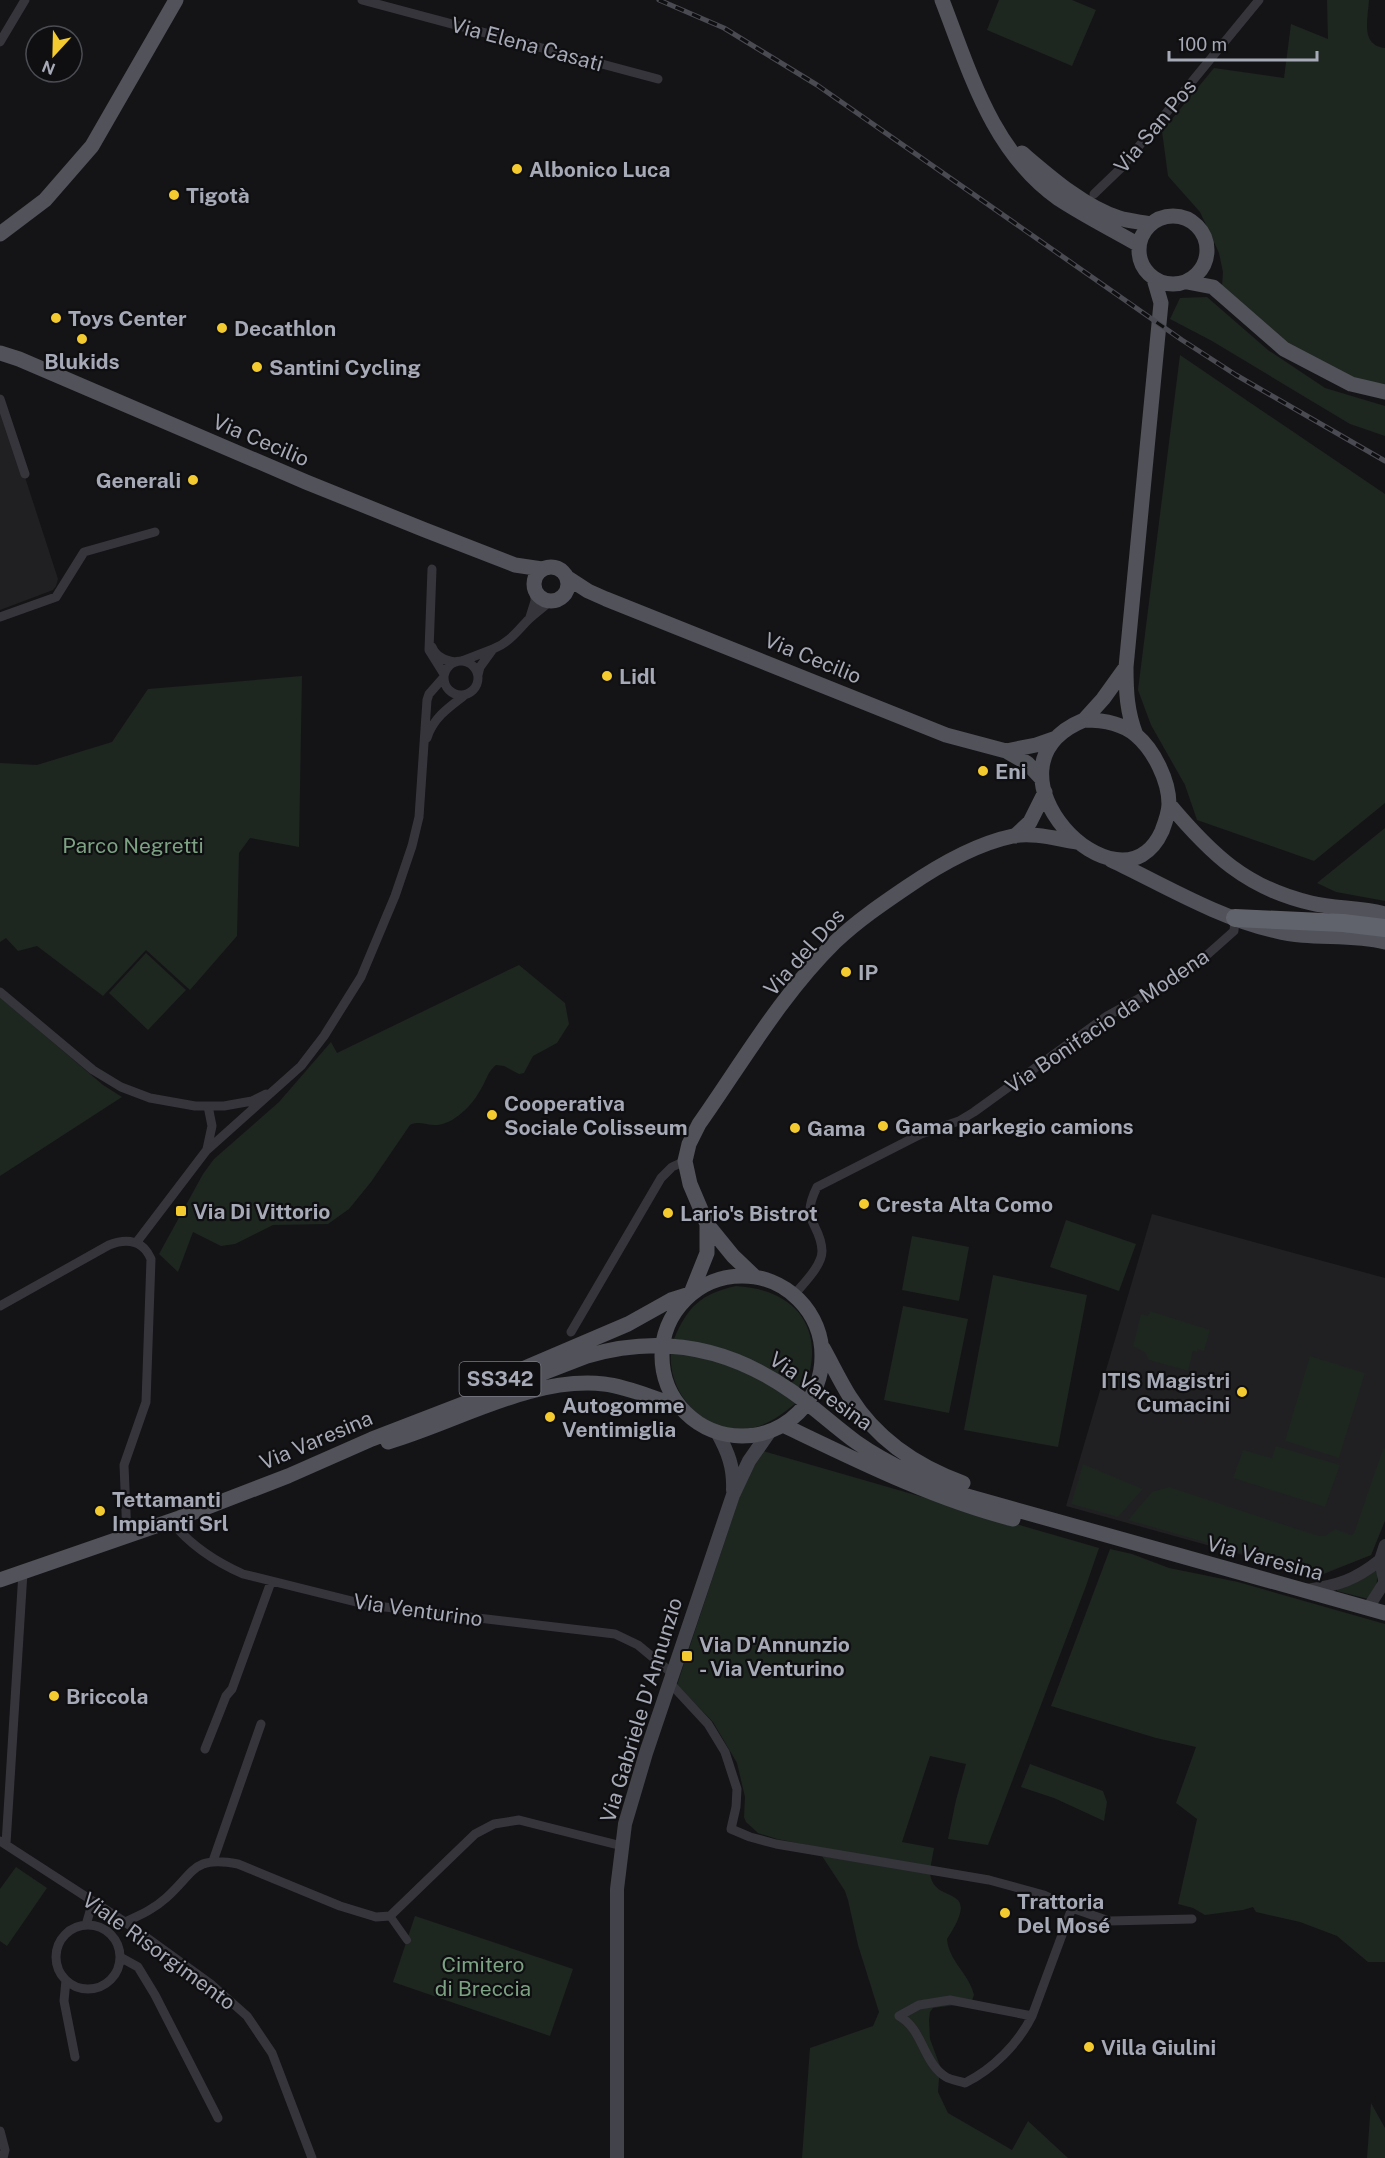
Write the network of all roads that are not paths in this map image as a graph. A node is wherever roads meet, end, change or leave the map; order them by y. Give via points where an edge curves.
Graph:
1 (12, 0) edge
2 (176, 0) edge
3 (362, 0) edge
4 (942, 0) edge
5 (1259, 0) edge
6 (23, 4) edge
7 (0, 42) edge
8 (658, 79) dead end
9 (1000, 134) junction
10 (1094, 194) dead end
11 (1151, 224) junction
12 (0, 234) edge
13 (1139, 245) junction
14 (1207, 255) junction
15 (1154, 279) junction
16 (1180, 283) junction
17 (1213, 287) junction
18 (1161, 305) junction
19 (4, 356) edge
20 (1385, 392) edge
21 (0, 399) edge
22 (25, 474) dead end
23 (154, 532) dead end
24 (493, 556) junction
25 (432, 569) dead end
26 (542, 569) junction
27 (568, 578) junction
28 (534, 588) junction
29 (606, 598) junction
30 (556, 599) junction
31 (0, 616) edge
32 (529, 619) junction
33 (429, 636) junction
34 (493, 649) junction
35 (459, 661) junction
36 (1126, 667) junction
37 (444, 675) junction
38 (478, 678) junction
39 (466, 694) junction
40 (1084, 720) junction
41 (1136, 735) junction
42 (1056, 738) junction
43 (426, 743) junction
44 (1006, 751) junction
45 (1044, 785) junction
46 (1169, 804) junction
47 (1015, 836) junction
48 (1077, 842) junction
49 (1106, 858) junction
50 (1385, 914) edge
51 (1235, 918) junction
52 (1385, 928) edge
53 (1385, 942) edge
54 (0, 992) edge
55 (278, 1088) junction
56 (208, 1106) junction
57 (206, 1151) junction
58 (685, 1161) junction
59 (707, 1224) junction
60 (136, 1243) junction
61 (755, 1277) junction
62 (691, 1294) junction
63 (794, 1295) junction
64 (0, 1306) edge
65 (571, 1332) dead end
66 (821, 1345) junction
67 (679, 1406) junction
68 (777, 1428) junction
69 (717, 1432) junction
70 (310, 1466) junction
71 (733, 1495) junction
72 (171, 1521) junction
73 (1103, 1535) junction
74 (127, 1536) junction
75 (1385, 1545) edge
76 (1380, 1560) junction
77 (23, 1572) junction
78 (0, 1580) edge
79 (271, 1582) junction
80 (1384, 1584) edge
81 (1303, 1591) junction
82 (1368, 1608) junction
83 (1385, 1613) edge
84 (671, 1678) junction
85 (261, 1724) dead end
86 (205, 1749) dead end
87 (2, 1845) edge
88 (622, 1846) junction
89 (213, 1861) junction
90 (93, 1901) junction
91 (1072, 1908) junction
92 (390, 1916) junction
93 (1192, 1918) dead end
94 (125, 1922) junction
95 (86, 1925) junction
96 (407, 1940) dead end
97 (120, 1957) junction
98 (66, 1980) junction
99 (1032, 2016) junction
100 (75, 2057) dead end
101 (218, 2118) dead end
102 (0, 2131) edge
103 (3, 2158) edge
104 (312, 2158) edge
105 (617, 2158) edge

1 - 6 street
2 - 12 main road via 92,146 45,200
3 - 8 street, Via Elena Casati
4 - 9 main road via 989,117
5 - 10 street, Via San Pos via 1121,168
6 - 7 street
9 - 11 main road via 1053,180 1084,199 1119,218
9 - 13 main road via 1020,164 1059,198
11 - 13 main road
11 - 14 main road via 1175,216 1192,222 1207,243
13 - 15 main road via 1142,263
14 - 16 main road via 1197,275
14 - 17 main road
15 - 16 main road
15 - 18 main road
16 - 17 main road
16 - 18 main road
17 - 20 main road via 1284,349 1351,384
18 - 36 main road
19 - 24 main road, Via Cecilio
21 - 22 street
23 - 31 street via 84,552 56,597
24 - 26 main road, Via Cecilio via 515,565
24 - 28 main road, Via Cecilio
25 - 33 street
26 - 27 main road via 559,568
26 - 28 main road
27 - 29 main road, Via Cecilio
27 - 30 main road via 567,590
28 - 30 main road via 542,599
28 - 32 street via 535,601
29 - 30 main road, Via Cecilio
29 - 44 main road, Via Cecilio via 946,735
30 - 32 street
32 - 34 street via 515,635
33 - 35 street via 439,656
33 - 37 street via 429,650
34 - 35 street
34 - 38 street
35 - 37 street via 446,668
35 - 38 street via 472,665
36 - 40 main road, Via Cecilio
36 - 41 main road via 1126,700
37 - 39 street via 448,690
37 - 43 street via 427,700
38 - 39 street via 473,690
39 - 43 street via 434,723
40 - 41 main road via 1112,723
40 - 42 main road, Via Cecilio
41 - 46 main road via 1159,767
42 - 44 main road, Via Cecilio
42 - 45 main road via 1045,759
43 - 55 street via 412,846 371,957 324,1036
44 - 45 main road, Via Cecilio via 1027,763
45 - 47 main road via 1030,822
45 - 48 main road, Via Cecilio via 1059,823
46 - 49 main road via 1161,832 1152,845 1132,858
46 - 50 main road via 1215,855 1256,883 1313,904
47 - 48 main road, Via del Dos
47 - 58 main road, Via del Dos via 975,849 920,878 834,944 783,1003 699,1124
48 - 49 main road, Via Cecilio
49 - 51 main road, Via Cecilio
51 - 52 highway
51 - 53 main road, Via Cecilio via 1275,931
51 - 63 street, Via Bonifacio da Modena via 1234,931 1208,955 1107,1016 974,1112 817,1187 810,1202 810,1220 822,1251
54 - 56 street via 93,1070 121,1087 150,1098
55 - 56 street via 252,1101
55 - 57 street
56 - 57 street via 212,1126
57 - 60 street
58 - 59 main road
58 - 65 street via 660,1178
59 - 61 main road
59 - 62 main road via 707,1253
60 - 64 street via 120,1241 110,1245
60 - 74 street via 151,1259 146,1402 124,1465
61 - 62 main road via 720,1279
61 - 63 main road
62 - 67 main road via 666,1328 661,1352 666,1384
62 - 70 main road, SS342 via 509,1375 392,1420
63 - 66 main road via 811,1315
66 - 68 main road via 822,1364 815,1389 798,1413
66 - 73 main road via 861,1413 907,1456 946,1477 1046,1510
67 - 69 main road via 697,1422
67 - 70 main road, SS342 via 605,1384 558,1384 530,1390 410,1436
68 - 69 main road via 747,1436
68 - 71 main road, Via Gabriele D'Annunzio via 748,1461
68 - 73 main road via 906,1484 983,1512
69 - 71 main road, Via Gabriele D'Annunzio via 731,1461
70 - 72 main road, Via Varesina
70 - 73 main road, Via Varesina via 587,1356 632,1347 687,1347 766,1375 857,1443 932,1482 967,1496
71 - 84 main road, Via Gabriele D'Annunzio
72 - 74 main road, Via Varesina
72 - 79 street, Via Venturino via 190,1542 226,1566
73 - 81 main road, Via Varesina
74 - 77 main road, Via Varesina
75 - 76 street
76 - 80 street
76 - 81 street via 1352,1580
77 - 78 main road, Via Varesina
77 - 87 street
79 - 84 street, Via Venturino via 368,1605 615,1634 638,1645
79 - 86 street via 232,1689
80 - 82 street
81 - 82 main road, Via Varesina
82 - 83 main road, Via Varesina
84 - 88 main road, Via Gabriele D'Annunzio via 629,1808
84 - 91 street, Via Venturino via 708,1724 724,1752 737,1789 731,1829 776,1845 989,1880 1044,1895
85 - 89 street
87 - 90 street, Viale Risorgimento
88 - 92 street via 519,1820 494,1824 475,1834
88 - 105 main road, Via Gabriele D'Annunzio via 617,1889
89 - 92 street via 238,1864 340,1906 376,1917
89 - 94 street via 195,1867 153,1909
90 - 94 street, Viale Risorgimento
90 - 95 street
91 - 93 street via 1109,1920
91 - 99 street
92 - 96 street
94 - 104 street, Viale Risorgimento via 212,1985 247,2016 272,2053
95 - 97 street via 106,1930 114,1937
95 - 98 street via 75,1927 60,1941 56,1962
97 - 98 street via 119,1968 106,1984 85,1989
97 - 101 street via 138,1967
98 - 100 street via 64,2001
99 - 99 street via 1007,2051 984,2073 965,2083 947,2077 932,2063 909,2021 899,2016 919,2005 950,2000
102 - 103 street via 6,2150

